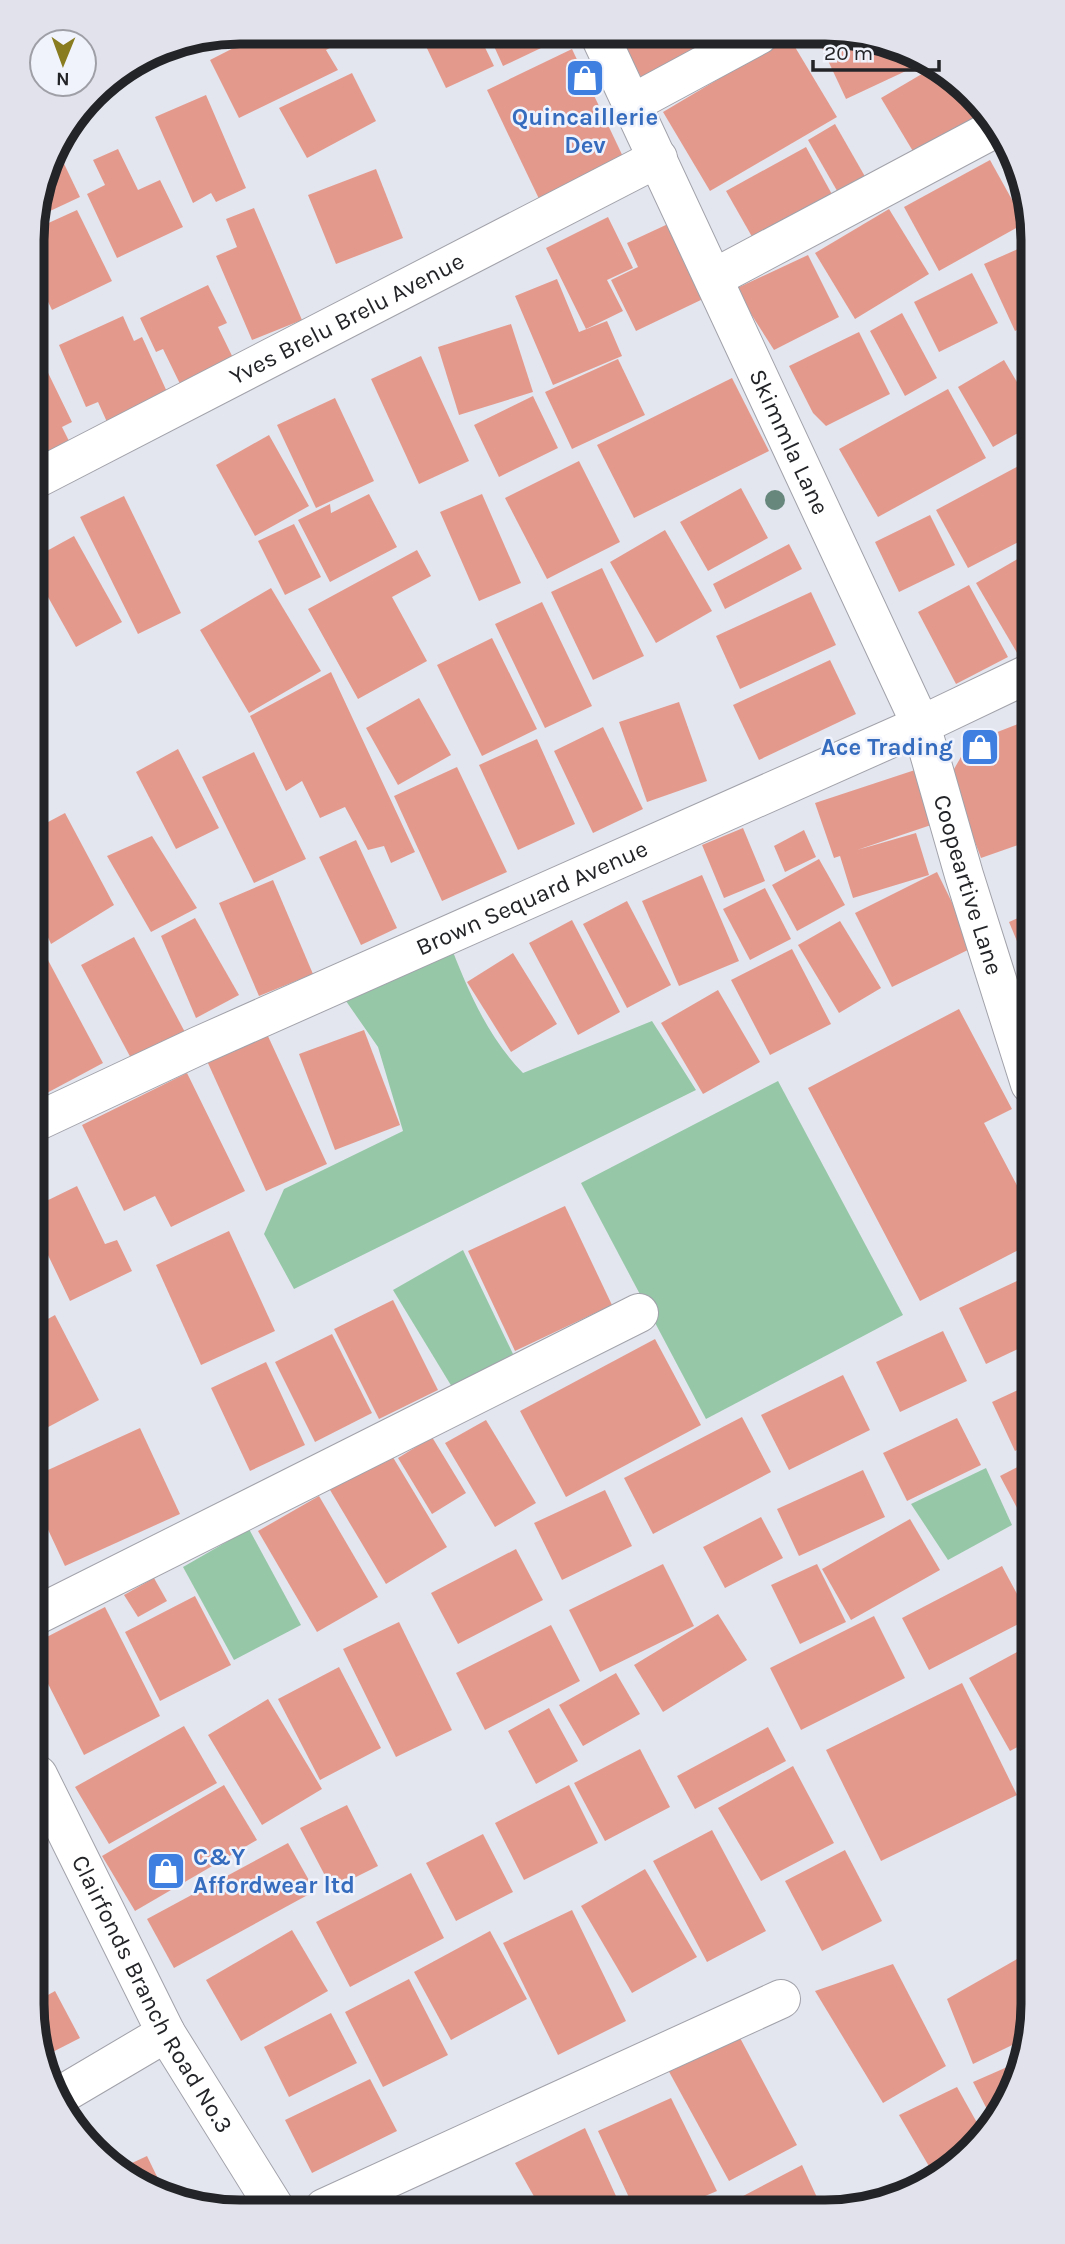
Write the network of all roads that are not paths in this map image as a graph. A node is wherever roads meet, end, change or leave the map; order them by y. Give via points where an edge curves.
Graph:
1 (604, 44) edge
2 (742, 44) edge
3 (633, 103) junction
4 (989, 132) edge
5 (658, 158) junction
6 (714, 278) junction
7 (44, 475) edge
8 (1021, 677) edge
9 (922, 725) junction
10 (1021, 1056) edge
11 (44, 1118) edge
12 (639, 1313) dead end
13 (44, 1611) edge
14 (44, 1787) edge
15 (781, 1998) dead end
16 (166, 2033) junction
17 (65, 2092) edge
18 (270, 2200) edge
19 (341, 2200) edge

1 - 3 street, Skimmla Lane
2 - 3 street
3 - 5 street, Skimmla Lane
4 - 6 street
5 - 6 street, Skimmla Lane
5 - 7 street, Yves Brelu Brelu Avenue
6 - 9 street, Skimmla Lane
8 - 9 street, Brown Sequard Avenue
9 - 10 street, Coopeartive Lane
9 - 11 street, Brown Sequard Avenue
12 - 13 street
14 - 16 street, Clairfonds Branch Road No.3
15 - 19 street
16 - 17 street
16 - 18 street, Clairfonds Branch Road No.3

